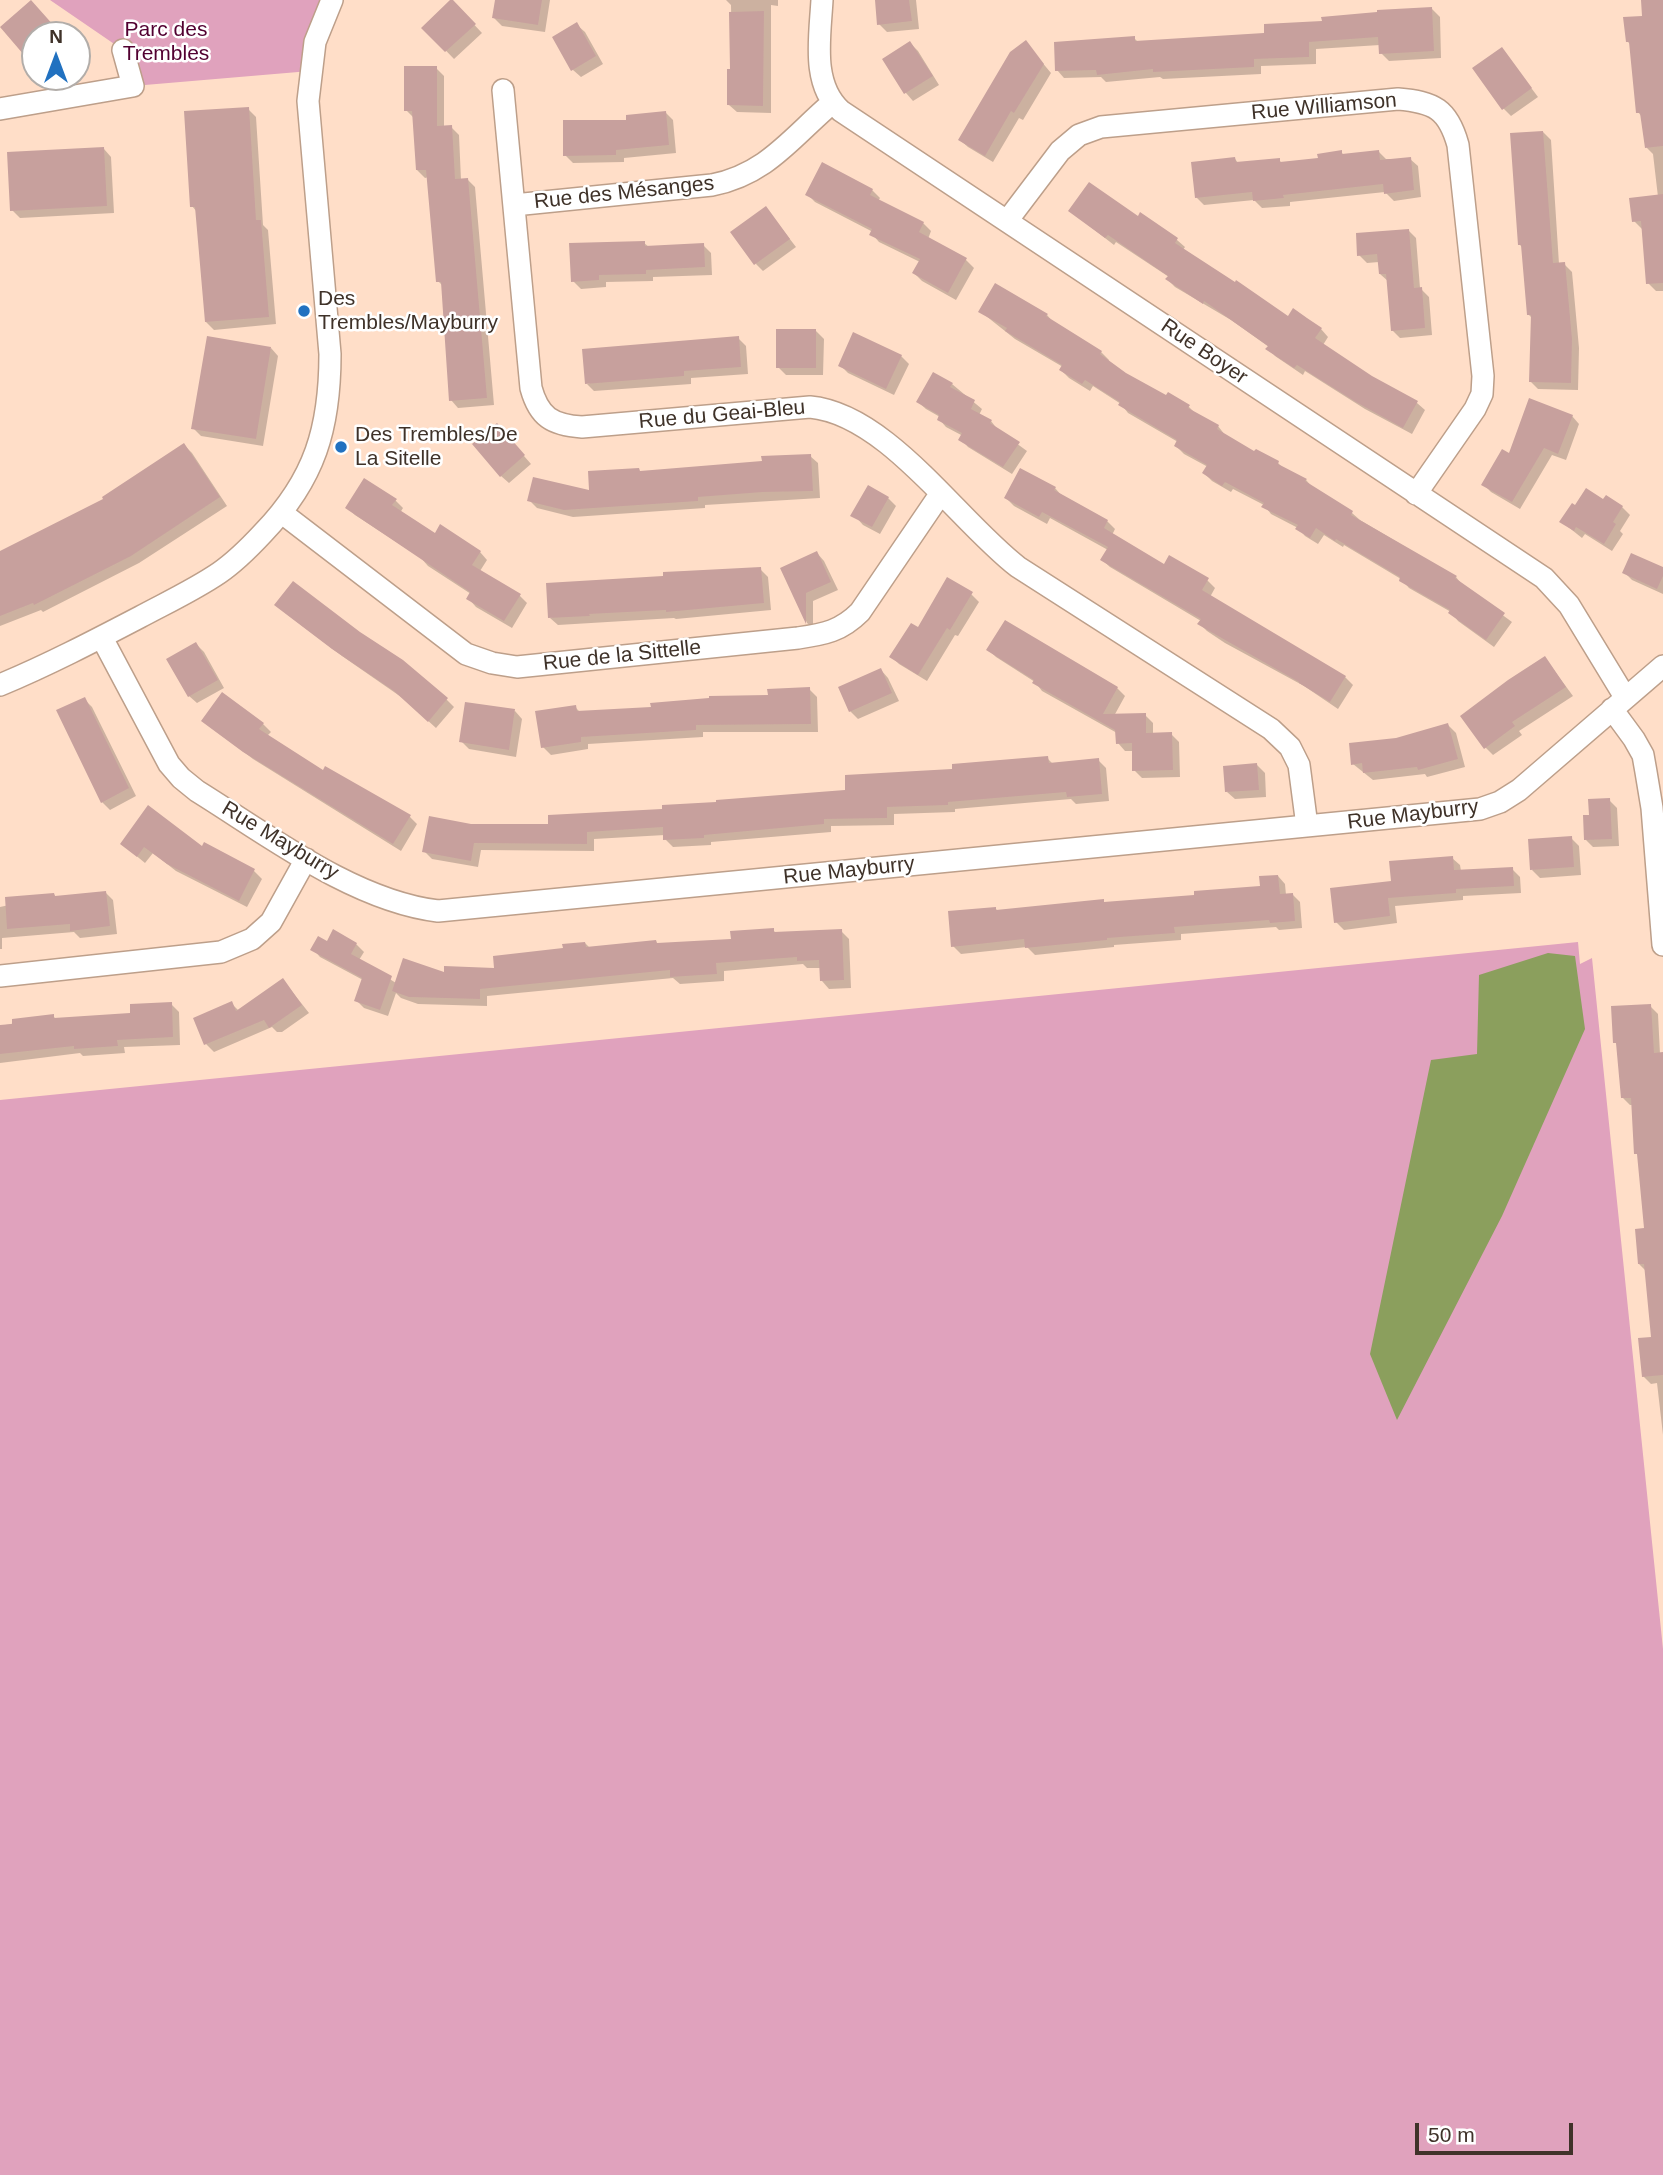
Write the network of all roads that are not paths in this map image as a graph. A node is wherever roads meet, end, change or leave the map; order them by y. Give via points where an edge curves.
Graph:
1 (332, 0) edge
2 (822, 0) edge
3 (123, 50) dead end
4 (503, 90) dead end
5 (831, 103) junction
6 (0, 109) edge
7 (514, 205) junction
8 (1007, 220) junction
9 (941, 493) junction
10 (1416, 494) junction
11 (282, 513) junction
12 (102, 638) junction
13 (1663, 666) edge
14 (0, 685) edge
15 (1618, 703) junction
16 (1658, 807) edge
17 (1307, 826) junction
18 (306, 859) junction
19 (1663, 945) edge
20 (0, 976) edge

1 - 11 street via 315,42 307,101 330,393 313,461
2 - 5 street via 819,61
3 - 6 street via 133,86
4 - 7 street, Rue du Geai-Bleu
5 - 7 street, Rue des Mésanges via 765,164 735,181
5 - 8 street, Rue Boyer
7 - 9 street, Rue du Geai-Bleu via 531,388 536,405 548,418 562,426 582,427 784,408 829,409 877,437
8 - 10 street, Rue Boyer
8 - 10 street, Rue Williamson via 1060,151 1079,135 1101,127 1398,99 1434,105 1454,129 1458,145 1483,376 1475,409
9 - 11 street, Rue de la Sittelle via 846,626 798,638 517,667 466,654
9 - 17 street, Rue du Geai-Bleu via 1018,567 1271,729 1290,747 1299,765
10 - 15 street, Rue Boyer via 1558,590
11 - 12 street via 221,572
12 - 14 street
12 - 18 street, Rue Mayburry via 180,778
13 - 15 street, Rue Mayburry
15 - 16 street, Rue Boyer via 1643,755
15 - 17 street, Rue Mayburry via 1500,802 1461,812
16 - 19 street, Rue Boyer
17 - 18 street, Rue Mayburry via 458,910 395,903
18 - 20 street via 271,922 251,939 221,952

